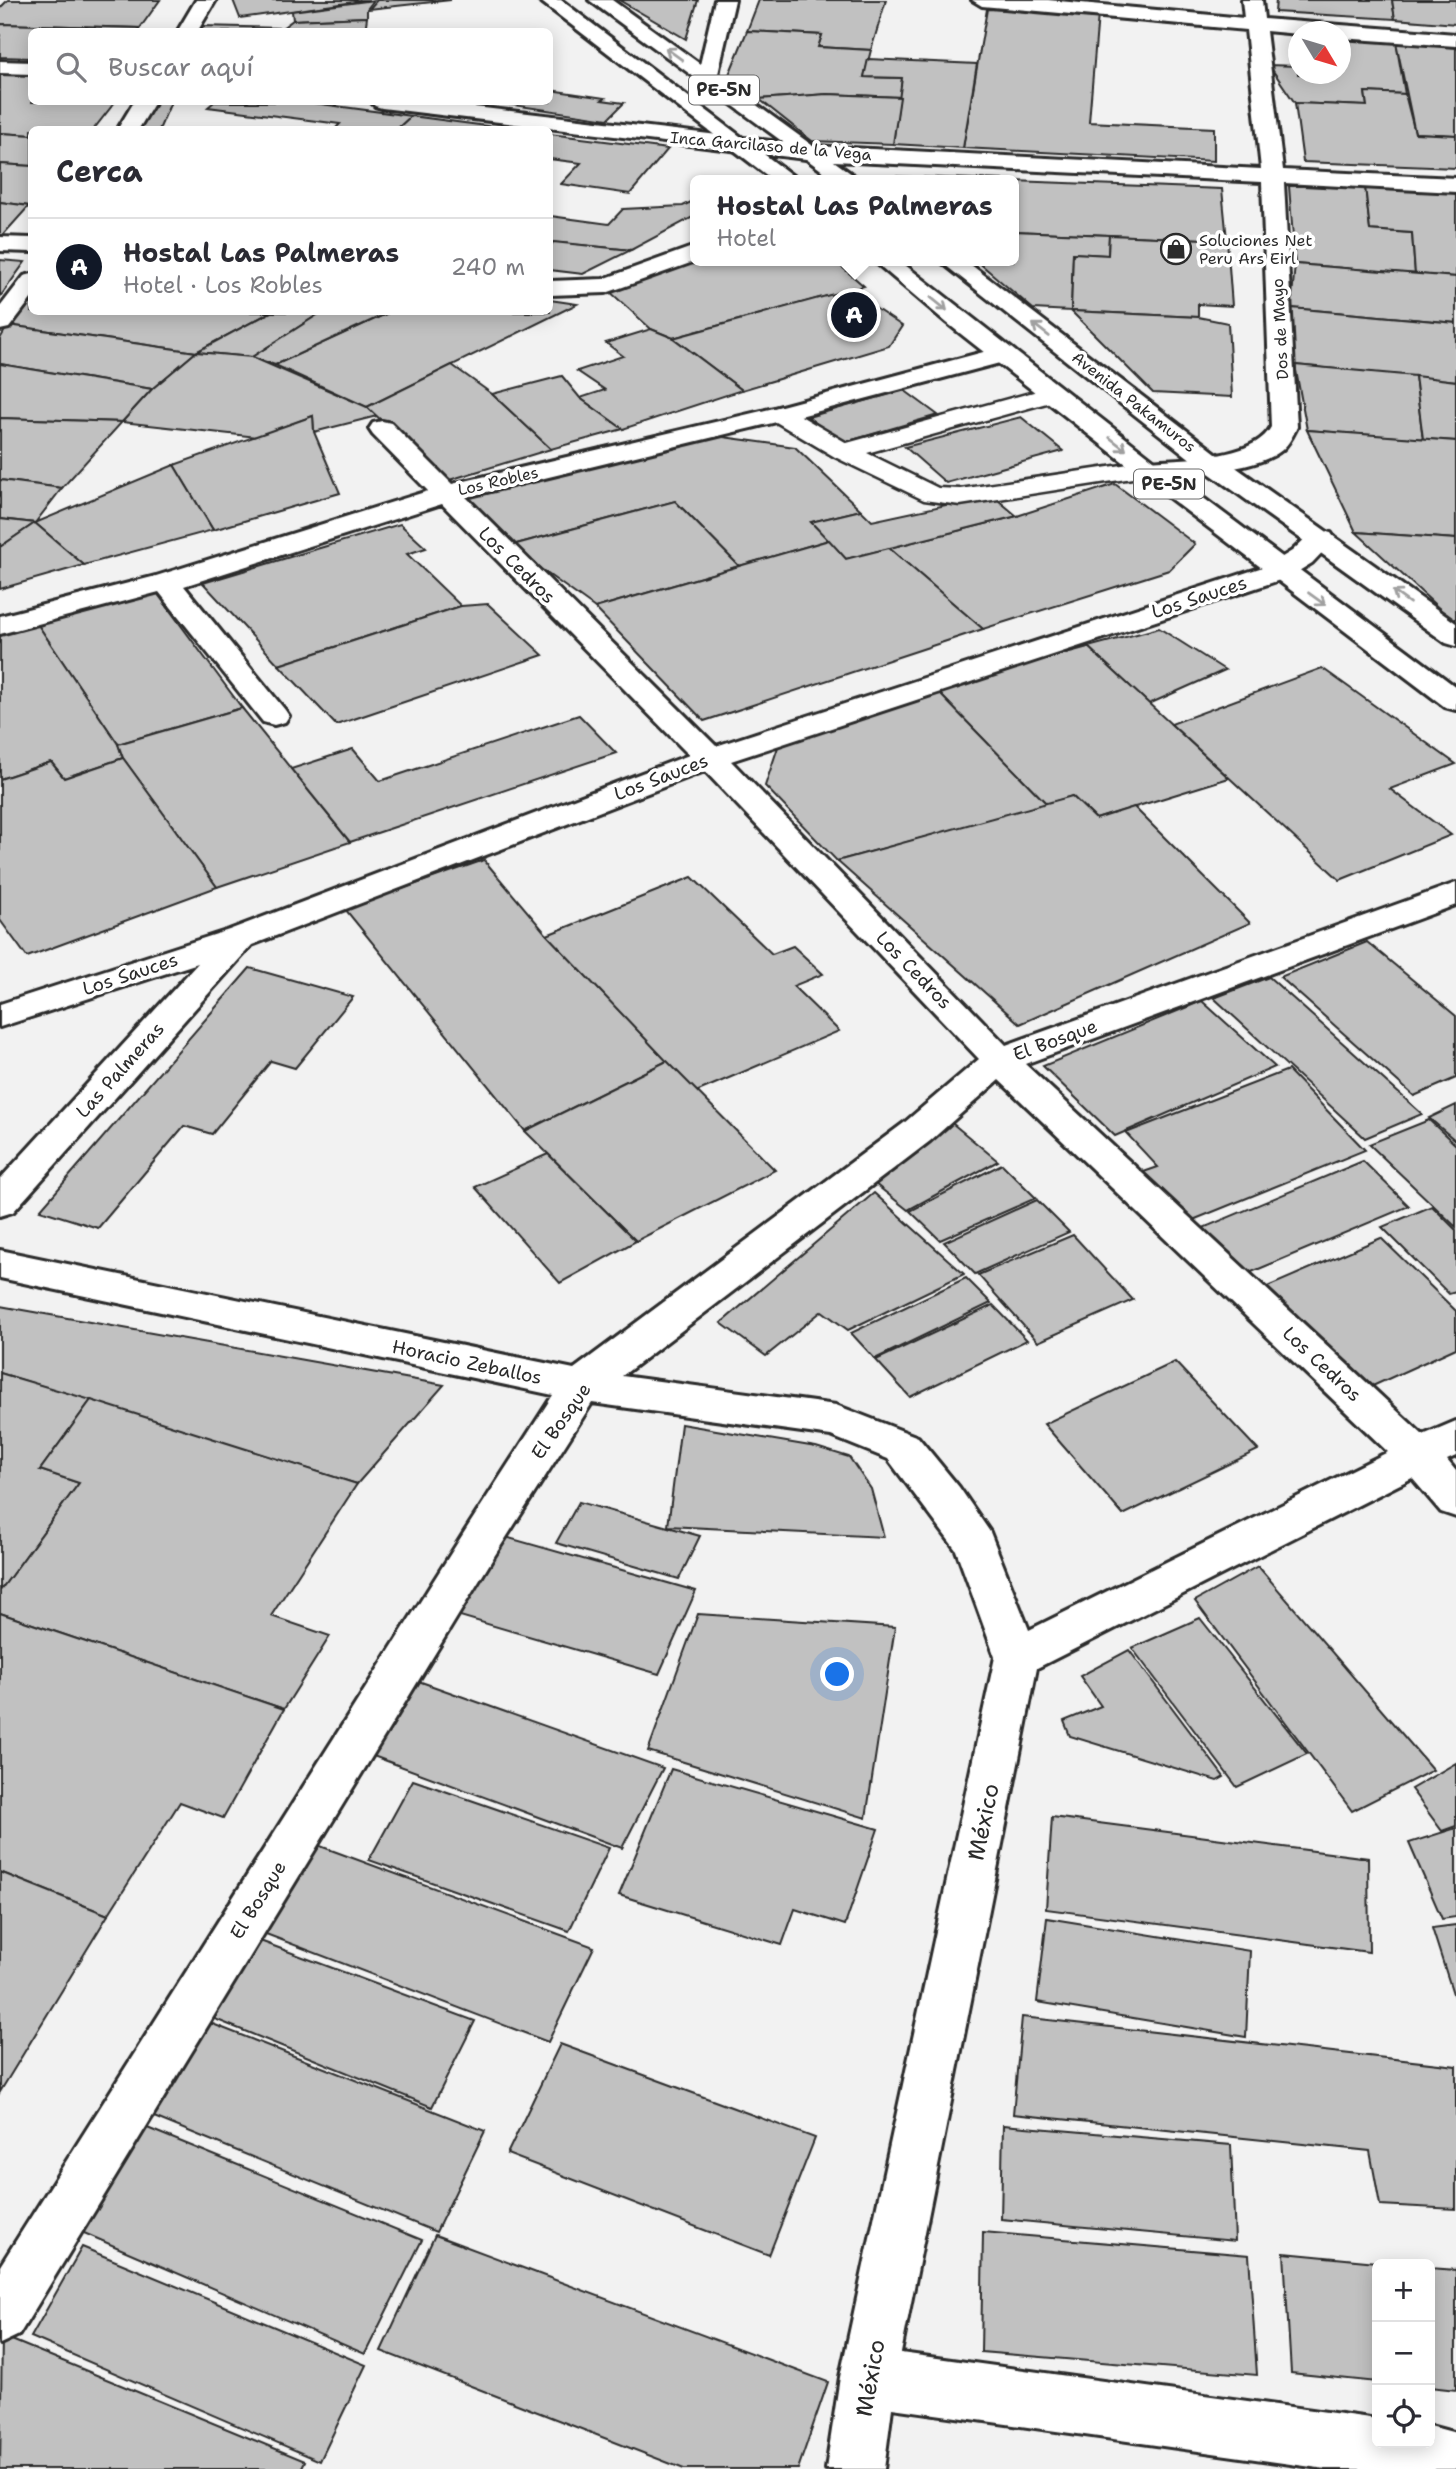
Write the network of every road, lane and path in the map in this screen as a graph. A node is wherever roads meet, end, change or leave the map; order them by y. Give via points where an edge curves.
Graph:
1 (206, 0) edge
2 (550, 0) edge
3 (599, 0) edge
4 (725, 0) edge
5 (982, 0) edge
6 (1252, 0) edge
7 (1254, 26) junction
8 (189, 28) edge
9 (1288, 28) edge
10 (1351, 33) edge
11 (1456, 40) edge
12 (0, 67) edge
13 (28, 68) edge
14 (706, 78) junction
15 (142, 105) edge
16 (407, 105) edge
17 (129, 126) edge
18 (745, 146) junction
19 (814, 153) junction
20 (781, 175) edge
21 (843, 175) edge
22 (1273, 177) junction
23 (1456, 185) edge
24 (0, 244) edge
25 (28, 245) edge
26 (690, 255) edge
27 (892, 266) edge
28 (958, 266) edge
29 (28, 286) edge
30 (553, 288) edge
31 (0, 323) edge
32 (1002, 355) junction
33 (1052, 394) junction
34 (780, 414) junction
35 (382, 429) dead end
36 (844, 452) junction
37 (1211, 462) junction
38 (1149, 468) junction
39 (446, 494) junction
40 (1321, 540) junction
41 (1279, 571) junction
42 (166, 582) junction
43 (0, 625) edge
44 (1456, 637) edge
45 (1456, 701) edge
46 (274, 716) dead end
47 (710, 758) junction
48 (1456, 893) edge
49 (241, 937) junction
50 (0, 1016) edge
51 (1000, 1060) junction
52 (0, 1203) edge
53 (0, 1264) edge
54 (581, 1386) junction
55 (1456, 1437) edge
56 (1418, 1456) junction
57 (1456, 1500) edge
58 (1017, 1657) junction
59 (0, 2316) edge
60 (869, 2377) junction
61 (1445, 2457) dead end
62 (855, 2469) edge

1 - 8 main road
2 - 18 main road, PE-5N
14 -> 3 main road, PE-5N
4 - 14 main road
5 - 7 main road
6 - 7 main road, Dos de Mayo
7 - 9 main road
7 - 22 main road, Dos de Mayo
10 - 11 main road
12 - 13 main road
14 - 19 main road, PE-5N
15 - 17 main road
16 - 18 main road, Inca Garcilaso de la Vega
18 - 19 main road, Inca Garcilaso de la Vega
18 - 20 main road, PE-5N
19 - 21 main road, PE-5N
19 - 22 main road, Inca Garcilaso de la Vega
22 - 23 main road, Inca Garcilaso de la Vega
22 - 37 main road, Dos de Mayo via 1284,427 1273,445
24 - 25 main road
26 - 30 main road via 606,286
27 -> 32 main road, PE-5N
37 -> 28 main road, Avenida Pakamuros / PE-5N
29 - 31 main road
32 - 33 main road, PE-5N
32 - 34 main road, Los Robles
33 - 36 lane
33 -> 38 main road, PE-5N
34 - 36 lane
34 - 39 main road, Los Robles
35 - 39 main road, Los Cedros
36 - 38 lane via 933,495 961,497
37 - 38 main road, Dos de Mayo
37 - 40 main road, Avenida Pakamuros / PE-5N
38 - 41 main road, PE-5N
39 - 42 main road, Los Robles
39 - 47 main road, Los Cedros
40 - 41 main road, Los Sauces
44 -> 40 main road, Avenida Pakamuros / PE-5N
41 -> 45 main road, PE-5N
41 - 47 main road, Los Sauces
42 - 43 main road, Los Robles
42 - 46 main road
47 - 49 main road, Los Sauces
47 - 51 main road, Los Cedros
48 - 51 main road, El Bosque
49 - 50 main road, Los Sauces
49 - 52 main road, Las Palmeras
51 - 54 main road, El Bosque via 917,1132
51 - 56 main road, Los Cedros
53 - 54 main road, Horacio Zeballos
54 - 58 main road, Horacio Zeballos via 836,1420 903,1448 975,1544
54 - 59 main road, El Bosque
55 - 56 main road
56 - 57 main road, Los Cedros
56 - 58 main road
58 - 60 main road, México
60 - 61 main road
60 - 62 main road, México

